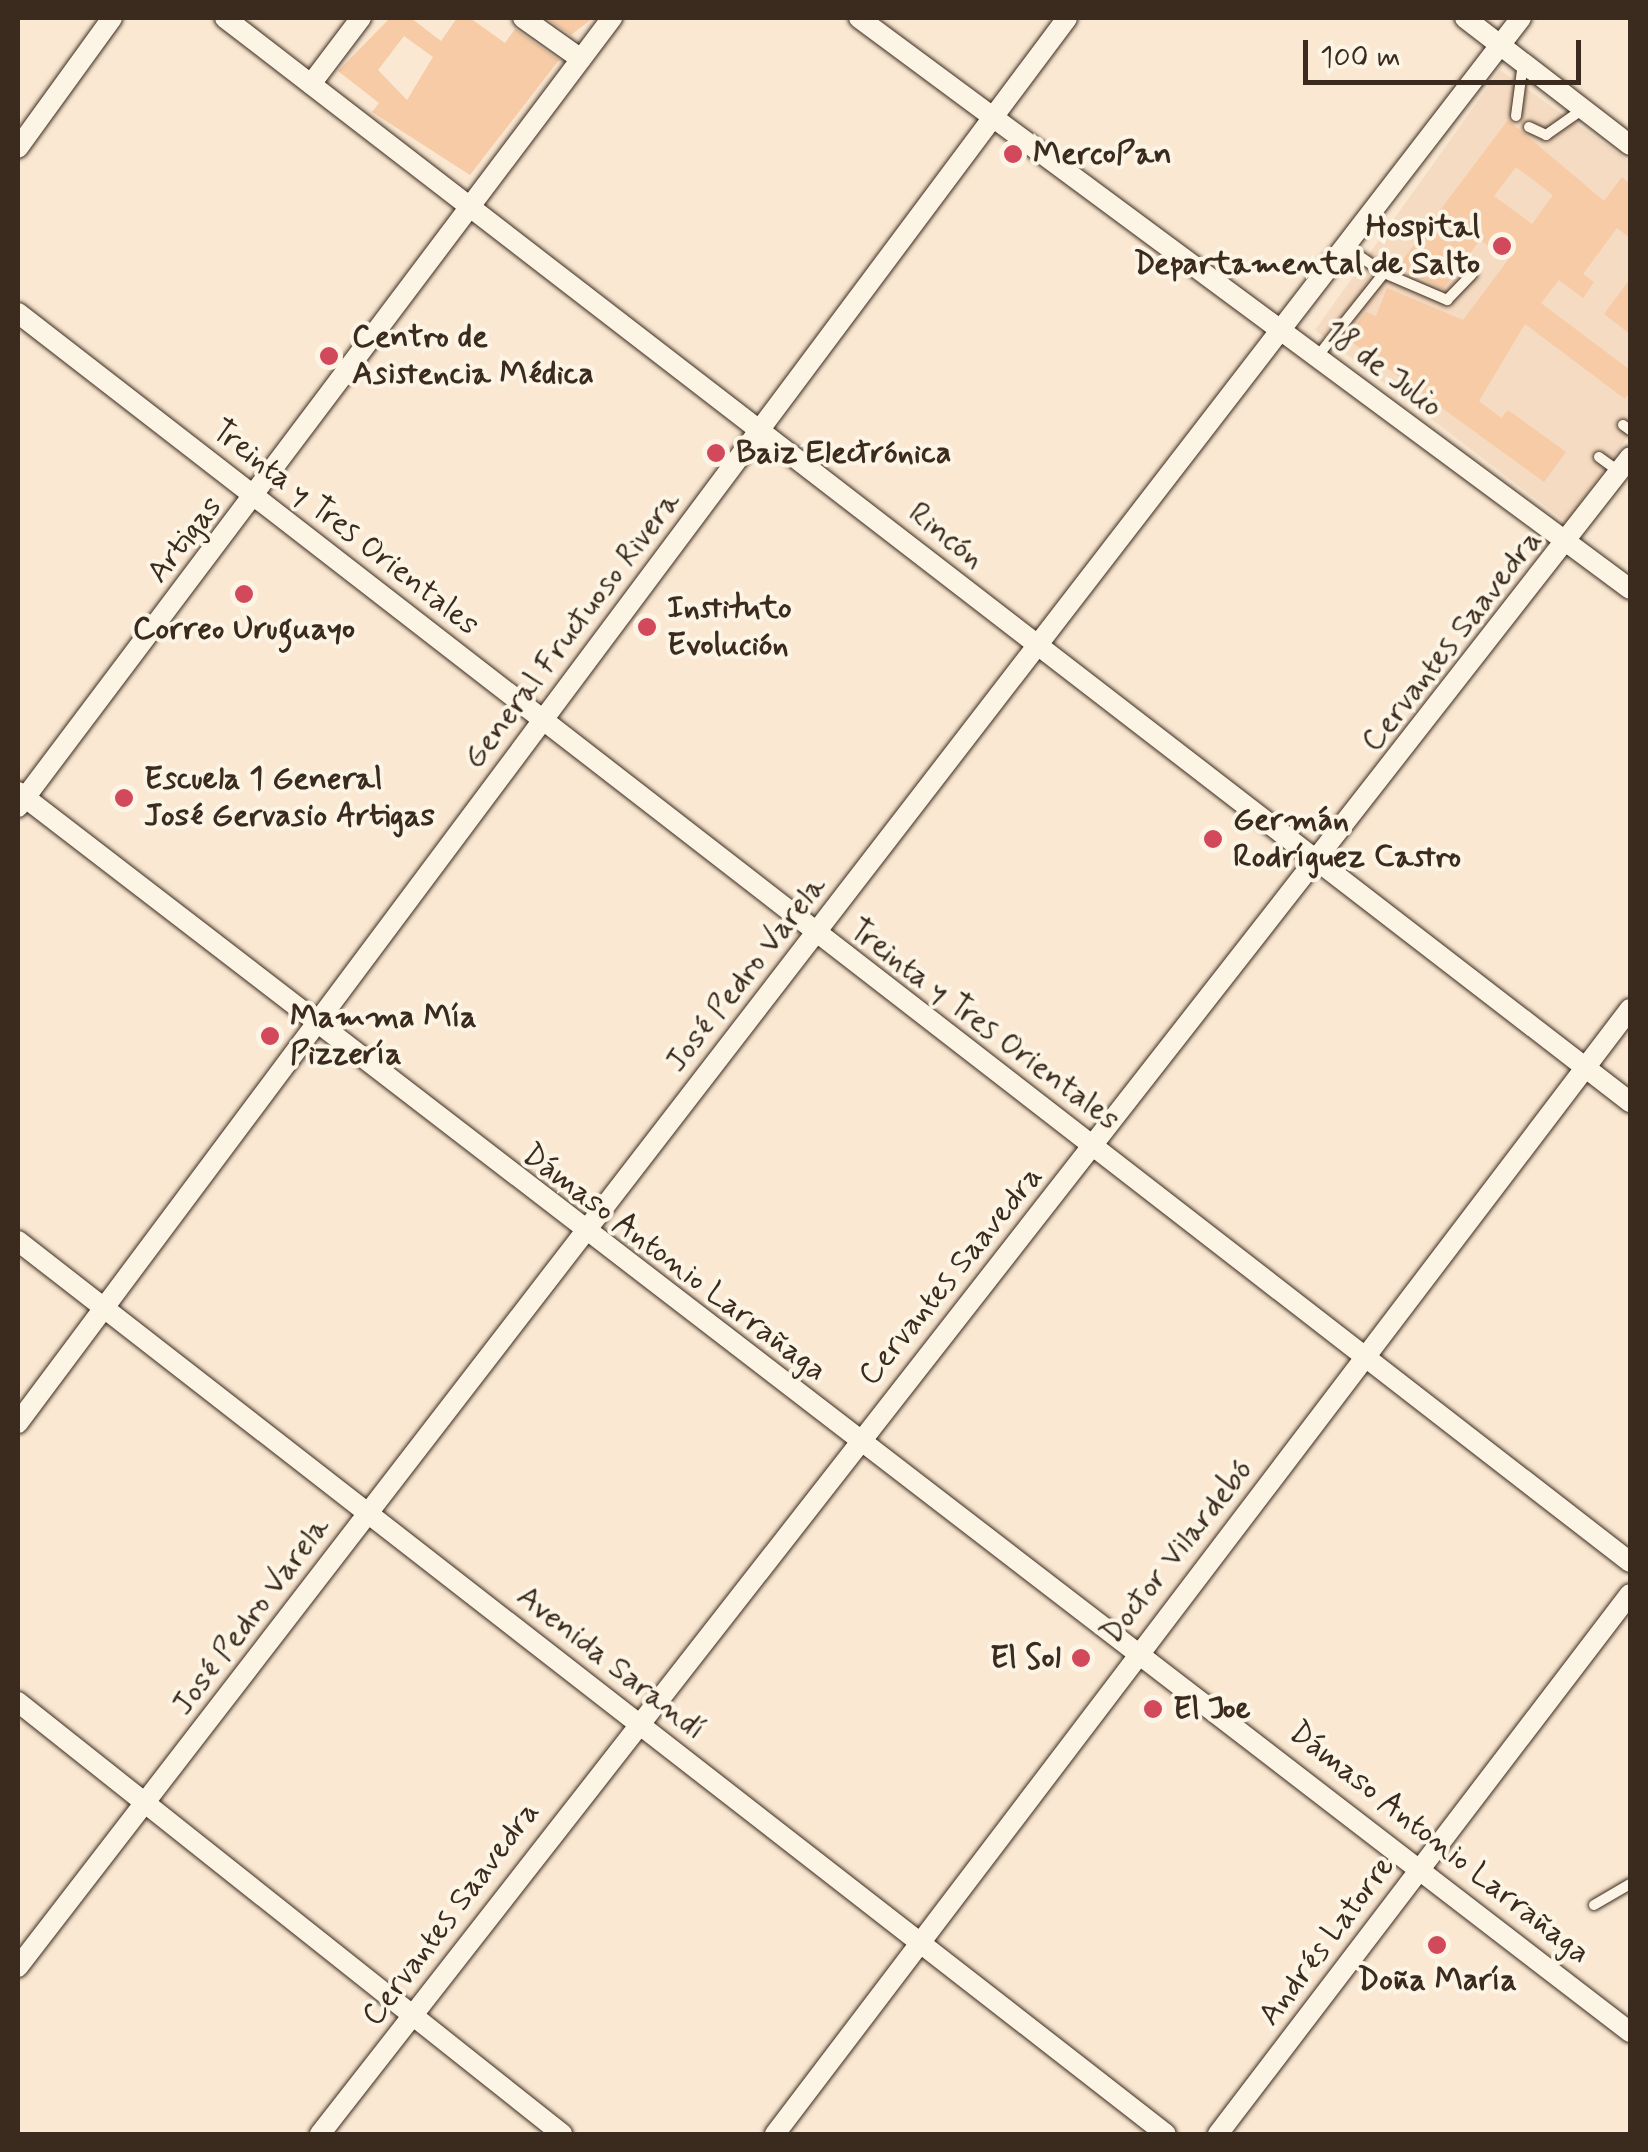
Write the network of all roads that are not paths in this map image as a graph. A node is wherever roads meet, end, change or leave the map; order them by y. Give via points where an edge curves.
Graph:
1 (112, 18) edge
2 (225, 18) edge
3 (361, 18) edge
4 (523, 18) edge
5 (612, 18) edge
6 (859, 18) edge
7 (1067, 18) edge
8 (1465, 18) edge
9 (1521, 18) edge
10 (1500, 44) junction
11 (582, 59) junction
12 (1523, 62) junction
13 (311, 84) junction
14 (1583, 108) junction
15 (993, 116) junction
16 (1516, 116) dead end
17 (1530, 127) dead end
18 (1630, 145) edge
19 (18, 148) edge
20 (472, 208) junction
21 (1346, 247) junction
22 (1384, 273) junction
23 (1472, 274) dead end
24 (18, 313) edge
25 (1282, 332) junction
26 (1317, 357) junction
27 (759, 429) junction
28 (1599, 457) dead end
29 (1625, 464) edge
30 (256, 496) junction
31 (1567, 542) junction
32 (1630, 590) edge
33 (1037, 644) junction
34 (542, 720) junction
35 (20, 799) edge
36 (1318, 861) junction
37 (815, 934) junction
38 (1630, 1008) edge
39 (316, 1025) junction
40 (1587, 1068) junction
41 (1630, 1102) edge
42 (1094, 1147) junction
43 (583, 1232) junction
44 (18, 1241) edge
45 (104, 1307) junction
46 (1368, 1356) junction
47 (18, 1423) edge
48 (858, 1441) junction
49 (367, 1511) junction
50 (1630, 1562) edge
51 (1630, 1594) edge
52 (1139, 1649) junction
53 (18, 1702) edge
54 (637, 1720) junction
55 (147, 1804) junction
56 (1422, 1867) junction
57 (1630, 1884) edge
58 (1594, 1904) dead end
59 (918, 1945) junction
60 (18, 1967) edge
61 (410, 2017) junction
62 (1630, 2032) edge
63 (320, 2134) edge
64 (562, 2134) edge
65 (775, 2134) edge
66 (1166, 2134) edge
67 (1218, 2134) edge

1 - 19 street
2 - 13 street, Rincón
3 - 13 street
4 - 11 street
5 - 11 street, Artigas
6 - 15 street, 18 de Julio
7 - 15 street, General Fructuoso Rivera
8 - 10 street
9 - 10 street, José Pedro Varela
10 - 12 street
10 - 21 street, José Pedro Varela
11 - 20 street, Artigas
12 - 14 street
12 - 16 lane
13 - 20 street, Rincón
14 - 17 lane via 1546,135
14 - 18 street
15 - 25 street, 18 de Julio
15 - 27 street, General Fructuoso Rivera
20 - 27 street, Rincón
20 - 30 street, Artigas
21 - 22 lane
21 - 25 street, José Pedro Varela
22 - 23 lane via 1447,300
22 - 26 lane
24 - 30 street, Treinta y Tres Orientales
25 - 26 street, 18 de Julio
25 - 33 street, José Pedro Varela
26 - 31 street, 18 de Julio
27 - 33 street, Rincón
27 - 34 street, General Fructuoso Rivera
28 - 29 lane
29 - 31 street, Cervantes Saavedra
30 - 34 street, Treinta y Tres Orientales
30 - 35 street, Artigas
31 - 32 street, 18 de Julio
31 - 36 street, Cervantes Saavedra
33 - 36 street, Rincón
33 - 37 street, José Pedro Varela
34 - 37 street, Treinta y Tres Orientales
34 - 39 street, General Fructuoso Rivera
35 - 39 street, Dámaso Antonio Larrañaga
36 - 40 street, Rincón
36 - 42 street, Cervantes Saavedra
37 - 42 street, Treinta y Tres Orientales
37 - 43 street, José Pedro Varela
38 - 40 street, Doctor Vilardebó
39 - 43 street, Dámaso Antonio Larrañaga
39 - 45 street, General Fructuoso Rivera
40 - 41 street, Rincón
40 - 46 street, Doctor Vilardebó
42 - 46 street, Treinta y Tres Orientales
42 - 48 street, Cervantes Saavedra
43 - 48 street, Dámaso Antonio Larrañaga
43 - 49 street, José Pedro Varela
44 - 45 street, Avenida Sarandí
45 - 47 street, General Fructuoso Rivera
45 - 49 street, Avenida Sarandí
46 - 50 street, Treinta y Tres Orientales
46 - 52 street, Doctor Vilardebó
48 - 52 street, Dámaso Antonio Larrañaga
48 - 54 street, Cervantes Saavedra
49 - 54 street, Avenida Sarandí
49 - 55 street, José Pedro Varela
51 - 56 street, Andrés Latorre
52 - 56 street, Dámaso Antonio Larrañaga
52 - 59 street, Doctor Vilardebó
53 - 55 street
54 - 59 street, Avenida Sarandí
54 - 61 street, Cervantes Saavedra
55 - 60 street, José Pedro Varela
55 - 61 street
56 - 62 street, Dámaso Antonio Larrañaga
56 - 67 street, Andrés Latorre
57 - 58 lane
59 - 65 street, Doctor Vilardebó
59 - 66 street, Avenida Sarandí
61 - 63 street, Cervantes Saavedra
61 - 64 street

